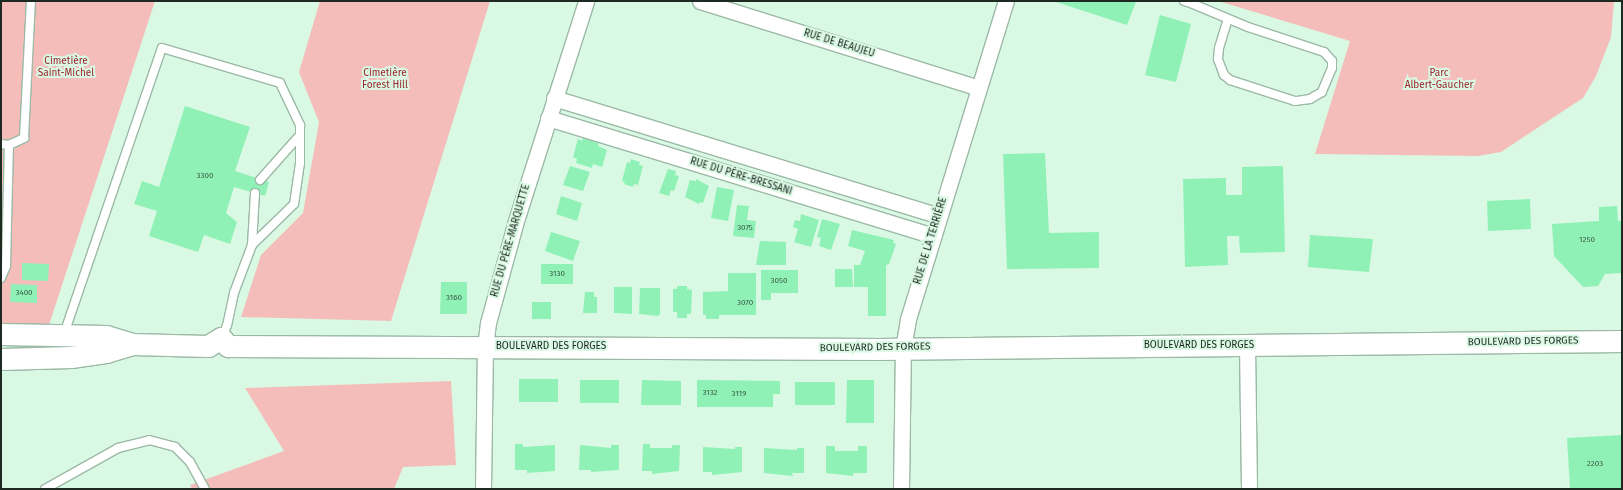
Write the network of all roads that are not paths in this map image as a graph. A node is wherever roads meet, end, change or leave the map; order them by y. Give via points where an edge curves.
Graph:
1 (31, 1) edge
2 (586, 1) edge
3 (700, 1) edge
4 (1006, 1) edge
5 (1184, 1) edge
6 (1228, 19) junction
7 (979, 88) junction
8 (554, 98) junction
9 (548, 118) junction
10 (300, 135) junction
11 (5, 144) edge
12 (260, 180) dead end
13 (255, 193) dead end
14 (939, 216) junction
15 (933, 236) junction
16 (252, 245) junction
17 (1, 278) edge
18 (1, 334) edge
19 (60, 335) junction
20 (221, 338) junction
21 (1622, 341) edge
22 (132, 344) junction
23 (1247, 346) junction
24 (485, 347) junction
25 (903, 348) junction
26 (1, 359) edge
27 (46, 489) edge
28 (205, 489) edge
29 (483, 489) edge
30 (901, 489) edge
31 (1250, 489) edge

1 - 11 lane via 24,138
2 - 8 street, RUE DU PÈRE-MARQUETTE
3 - 7 street, RUE DE BEAUJEU
4 - 7 street, RUE DE LA TERRIÈRE
5 - 6 lane
6 - 6 lane via 1324,52 1332,61 1332,68 1322,92 1310,99 1295,101 1230,80 1224,75 1218,59
7 - 14 street, RUE DE LA TERRIÈRE
8 - 9 street, RUE DU PÈRE-MARQUETTE
8 - 14 street, RUE DU PÈRE-BRESSANI
9 - 15 street, RUE DU PÈRE-BRESSANI
9 - 24 street, RUE DU PÈRE-MARQUETTE via 488,323
10 - 12 lane
10 - 16 lane via 300,163 294,204
10 - 19 lane via 300,124 280,83 162,48 66,328
11 - 17 lane via 6,266
13 - 16 lane
14 - 15 street, RUE DE LA TERRIÈRE
15 - 25 street, RUE DE LA TERRIÈRE via 908,319
16 - 20 lane via 234,293 228,325
18 - 19 main road
19 - 22 main road via 106,336
20 - 22 main road via 208,346
20 - 24 main road, BOULEVARD DES FORGES via 228,346
21 - 23 main road, BOULEVARD DES FORGES
22 - 26 main road via 106,352 71,357
23 - 25 main road, BOULEVARD DES FORGES
23 - 31 street
24 - 25 main road, BOULEVARD DES FORGES
24 - 29 street, RUE DU PÈRE-MARQUETTE
25 - 30 street, RUE DE LA TERRIÈRE
27 - 28 lane via 118,448 149,440 175,447 190,462

